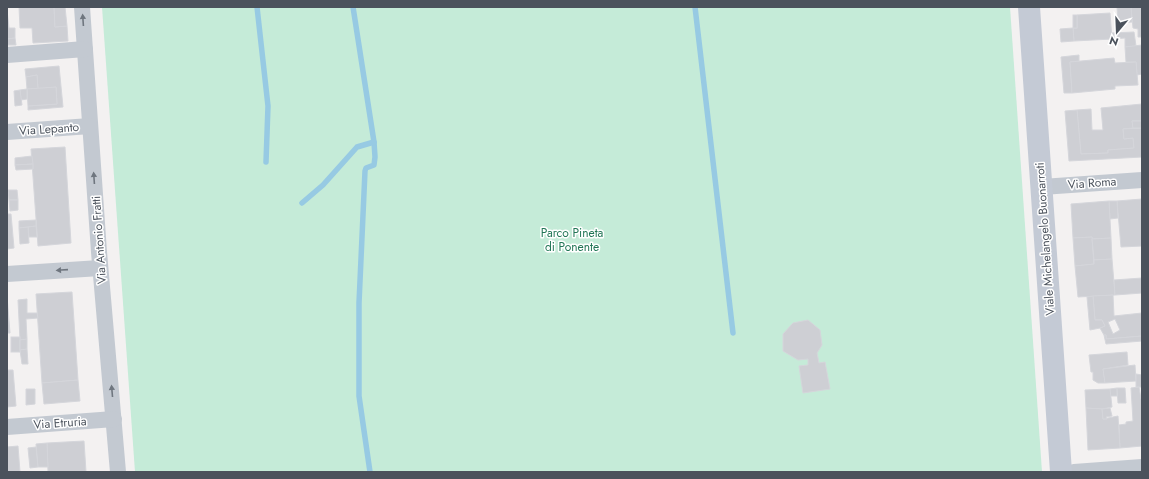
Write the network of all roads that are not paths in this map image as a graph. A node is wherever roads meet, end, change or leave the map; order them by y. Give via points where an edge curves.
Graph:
1 (82, 7) edge
2 (1029, 7) edge
3 (85, 49) junction
4 (7, 55) edge
5 (90, 126) junction
6 (7, 132) edge
7 (1142, 180) edge
8 (1042, 187) junction
9 (100, 268) junction
10 (7, 274) edge
11 (114, 419) junction
12 (7, 427) edge
13 (1142, 467) edge
14 (118, 472) edge
15 (1061, 472) edge
16 (1074, 472) edge

3 -> 1 street, Via Antonio Fratti
2 - 8 street, Viale Michelangelo Buonarroti
3 - 4 street
3 - 5 street, Via Antonio Fratti
5 - 6 street, Via Lepanto
9 -> 5 street, Via Antonio Fratti
7 - 8 street, Via Roma
8 - 15 street, Viale Michelangelo Buonarroti
9 -> 10 street
11 -> 9 street, Via Antonio Fratti
11 - 12 street, Via Etruria
11 - 14 street, Via Antonio Fratti
13 - 16 street

